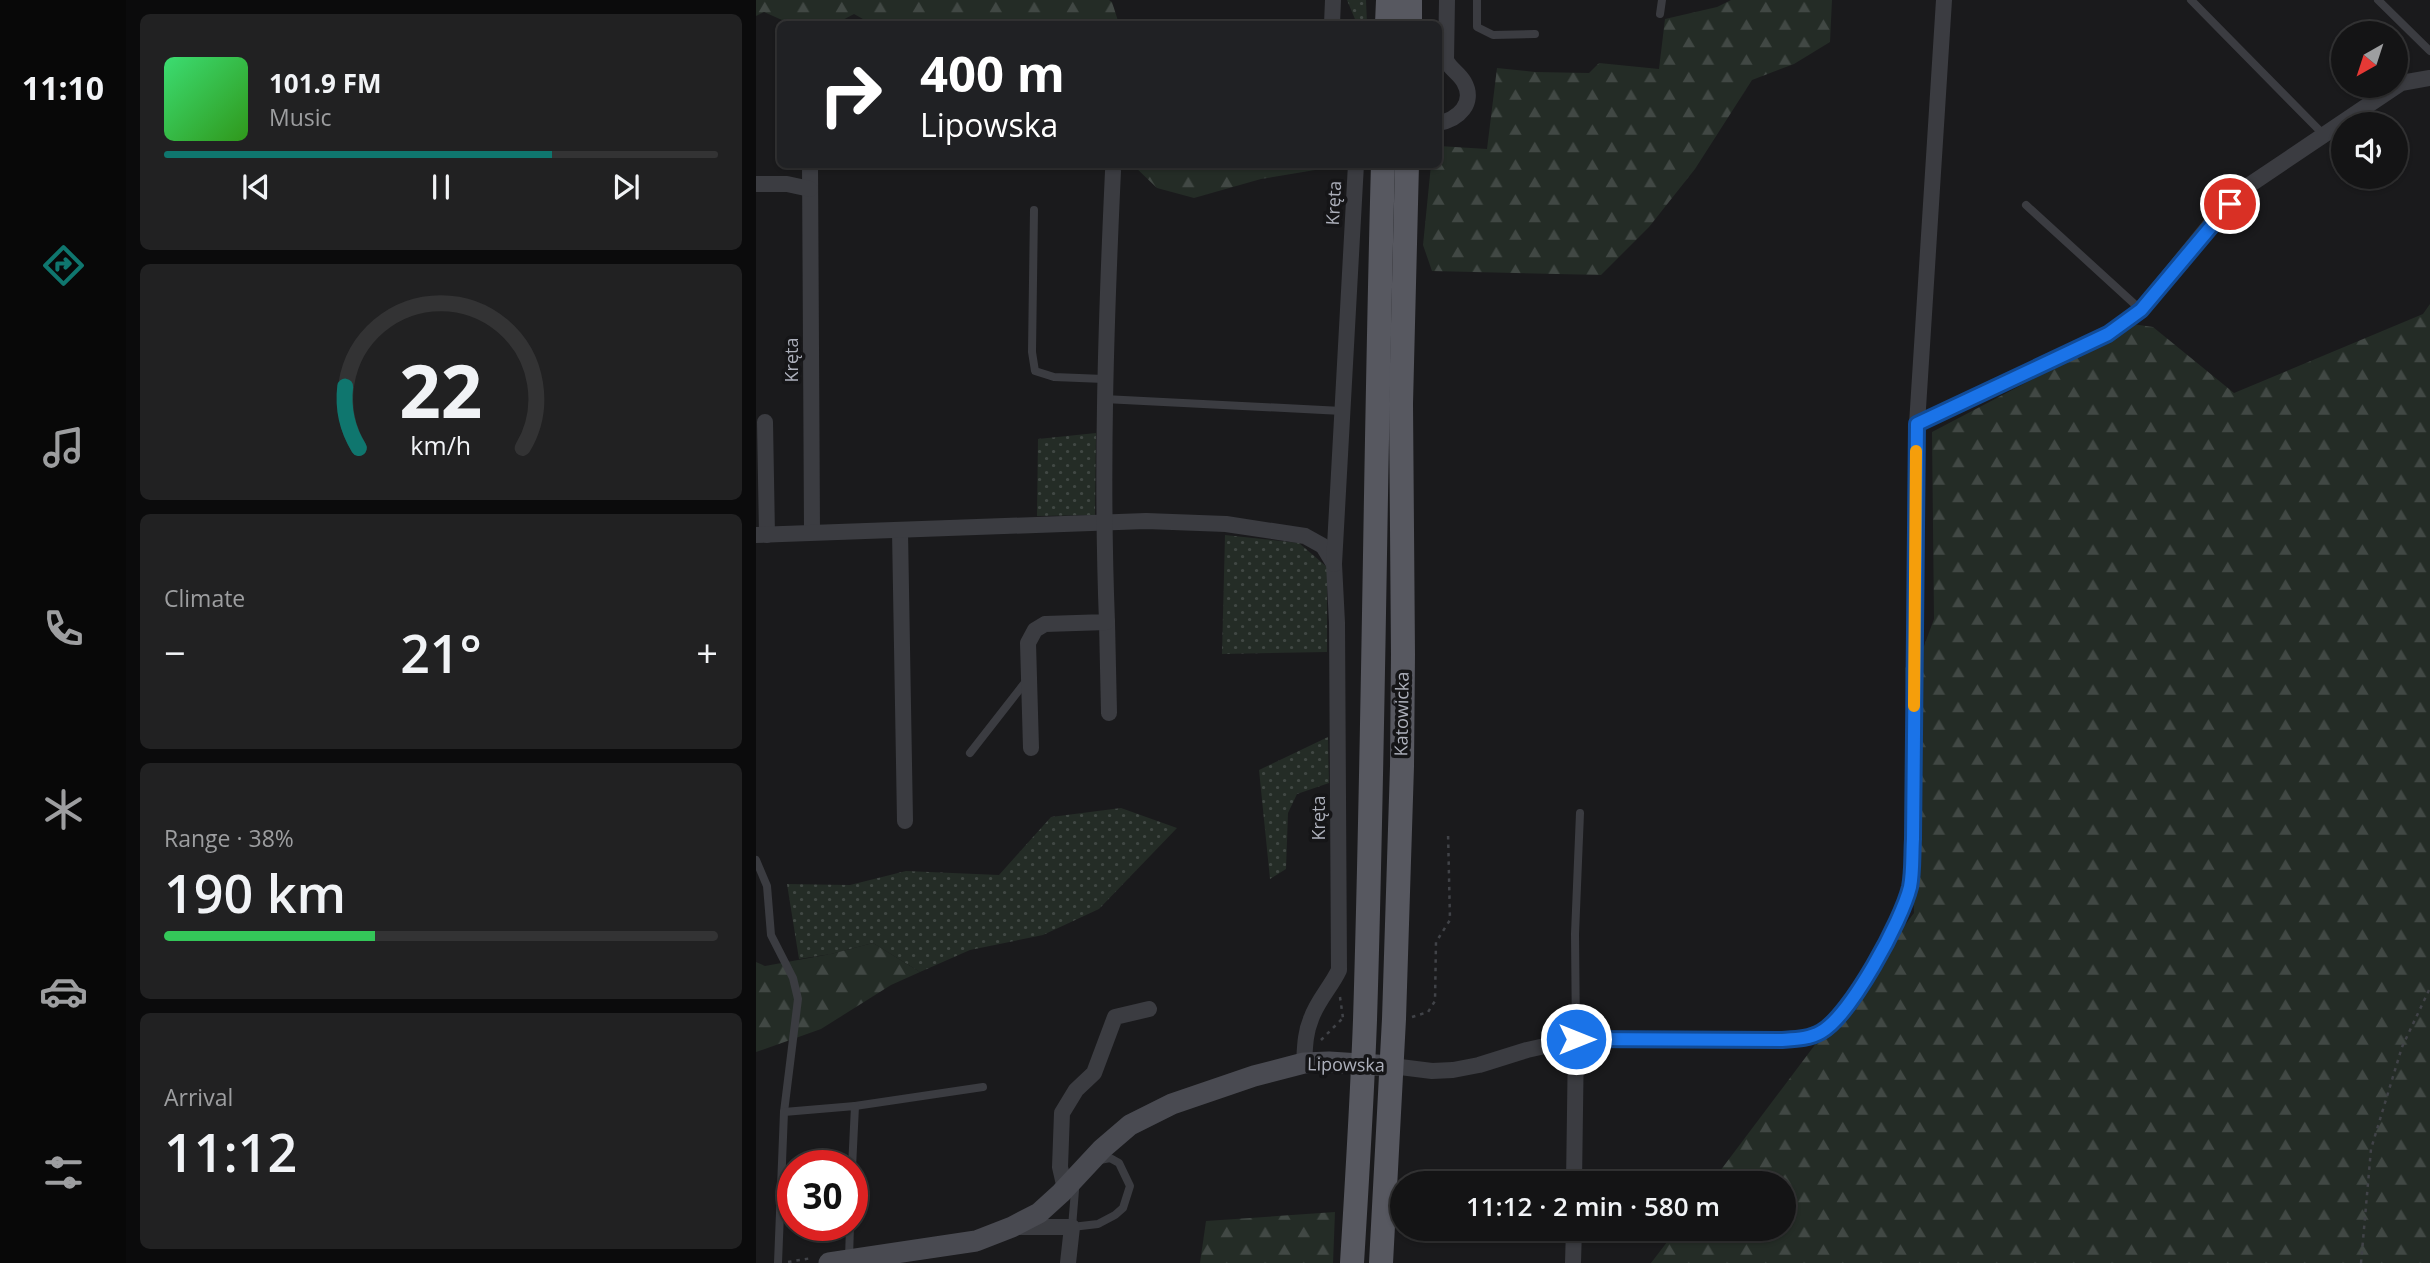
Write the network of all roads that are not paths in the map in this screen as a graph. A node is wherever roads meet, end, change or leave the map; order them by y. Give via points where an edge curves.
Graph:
1 (1333, 0) edge
2 (1410, 0) edge
3 (1447, 0) edge
4 (1477, 0) edge
5 (1662, 0) edge
6 (1944, 0) edge
7 (2192, 0) edge
8 (2378, 0) edge
9 (1660, 13) dead end
10 (1391, 18) edge
11 (1332, 21) edge
12 (1535, 34) dead end
13 (2430, 51) edge
14 (2430, 78) edge
15 (1442, 121) edge
16 (2323, 134) junction
17 (810, 168) edge
18 (1356, 168) edge
19 (1383, 168) edge
20 (1407, 168) edge
21 (1113, 171) dead end
22 (756, 184) edge
23 (810, 189) junction
24 (2026, 205) dead end
25 (1034, 210) dead end
26 (2141, 310) junction
27 (1104, 379) junction
28 (1104, 399) junction
29 (1344, 411) junction
30 (765, 422) dead end
31 (1917, 424) junction
32 (1103, 525) junction
33 (900, 531) junction
34 (812, 532) junction
35 (762, 535) edge
36 (1334, 564) junction
37 (1107, 622) junction
38 (1029, 678) junction
39 (1109, 713) dead end
40 (1031, 748) dead end
41 (970, 753) dead end
42 (1580, 813) dead end
43 (905, 821) dead end
44 (756, 860) edge
45 (1149, 1009) dead end
46 (1576, 1039) junction
47 (1304, 1063) junction
48 (1363, 1063) junction
49 (1392, 1066) junction
50 (983, 1087) dead end
51 (855, 1106) junction
52 (784, 1112) junction
53 (853, 1150) edge
54 (1574, 1171) edge
55 (1070, 1184) junction
56 (1012, 1227) junction
57 (1072, 1227) junction
58 (845, 1241) edge
59 (1574, 1241) edge
60 (905, 1258) edge
61 (839, 1261) edge
62 (778, 1263) edge
63 (1068, 1263) edge
64 (1352, 1263) edge
65 (1381, 1263) edge
66 (1573, 1263) edge

1 - 11 street
2 - 10 main road
3 - 15 street via 1446,60 1464,82 1467,102 1456,118
4 - 12 lane via 1477,27 1493,36
5 - 9 lane
6 - 31 street, Lipowska
7 - 16 lane
8 - 13 lane
14 - 16 street via 2401,83
16 - 26 street via 2245,188
17 - 23 street, Kręta
18 - 29 street, Kręta
19 - 48 main road, Katowicka
20 - 49 main road, Katowicka via 1401,422 1402,766
21 - 27 street
22 - 23 street
23 - 34 street, Kręta
24 - 26 lane
25 - 27 lane via 1035,371 1054,377
26 - 31 street via 2108,334
27 - 28 street
28 - 29 lane
28 - 32 street
29 - 36 street, Kręta
30 - 35 street
31 - 46 street, Lipowska via 1913,839 1910,886 1897,924 1845,1009 1824,1031 1808,1038
32 - 33 street
32 - 36 street via 1226,523 1305,536 1323,546
32 - 37 street
33 - 34 street
33 - 43 street
34 - 35 street
36 - 47 street, Kręta via 1339,970 1311,1017
37 - 38 street via 1045,624 1035,630 1028,643
37 - 39 street
38 - 40 street
38 - 41 lane
42 - 46 lane
44 - 52 lane via 767,886 771,935 793,978 798,999
45 - 55 street via 1115,1017 1094,1073 1062,1113 1060,1167
46 - 49 street, Lipowska via 1453,1070
46 - 54 street
47 - 48 street, Lipowska
47 - 55 street, Lipowska via 1172,1104 1130,1125
48 - 49 street, Lipowska
48 - 64 main road, Katowicka
49 - 65 main road, Katowicka
50 - 51 lane
51 - 52 lane
51 - 53 lane
52 - 62 lane
55 - 56 street, Lipowska via 1039,1213
55 - 57 lane
55 - 57 lane via 1100,1160 1110,1158 1119,1163 1130,1186 1123,1208 1115,1215 1098,1224
56 - 57 street
56 - 60 street, Lipowska
57 - 63 street
58 - 61 lane
59 - 66 street
60 - 61 street, Lipowska

